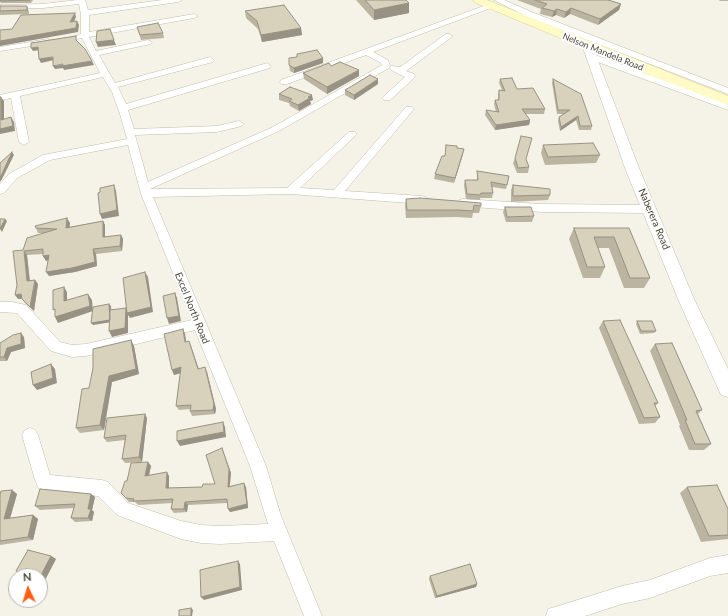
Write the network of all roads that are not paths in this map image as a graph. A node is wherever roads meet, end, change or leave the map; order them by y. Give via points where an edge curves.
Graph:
1 (178, 0) edge
2 (478, 0) edge
3 (495, 3) edge
4 (82, 5) edge
5 (0, 7) edge
6 (194, 16) dead end
7 (85, 35) junction
8 (449, 36) dead end
9 (70, 38) edge
10 (55, 40) edge
11 (148, 42) dead end
12 (0, 49) edge
13 (588, 51) junction
14 (367, 52) junction
15 (94, 54) junction
16 (210, 60) dead end
17 (387, 65) junction
18 (267, 66) dead end
19 (400, 71) junction
20 (106, 74) junction
21 (284, 82) dead end
22 (113, 86) junction
23 (728, 91) edge
24 (15, 95) junction
25 (0, 98) edge
26 (387, 98) dead end
27 (728, 101) edge
28 (123, 108) junction
29 (728, 108) edge
30 (409, 109) dead end
31 (239, 124) dead end
32 (352, 134) dead end
33 (131, 136) junction
34 (24, 142) dead end
35 (290, 190) junction
36 (0, 191) edge
37 (145, 191) junction
38 (337, 194) junction
39 (430, 201) edge
40 (453, 203) edge
41 (650, 209) junction
42 (0, 307) edge
43 (198, 324) junction
44 (728, 389) edge
45 (30, 435) dead end
46 (279, 532) junction
47 (728, 564) edge
48 (313, 616) edge
49 (555, 616) edge

1 - 4 street
2 - 3 main road, Nelson Mandela Road
3 - 13 main road, Nelson Mandela Road
3 - 14 street
3 - 23 street
4 - 5 street
4 - 7 street, Excel North Road
6 - 7 street
7 - 9 street
7 - 15 street, Excel North Road
8 - 19 street
10 - 12 street
11 - 15 street
13 - 27 main road, Nelson Mandela Road
13 - 29 street
13 - 41 street, Naberera Road
14 - 17 street
14 - 21 street
15 - 20 street, Excel North Road
16 - 22 street
17 - 19 street
17 - 37 street via 276,129
18 - 28 street
19 - 26 street via 411,75 410,78
20 - 22 street, Excel North Road
20 - 24 street
22 - 28 street, Excel North Road
24 - 25 street
24 - 34 street
28 - 33 street, Excel North Road
30 - 38 street
31 - 33 street via 217,129
32 - 35 street
33 - 36 street via 47,157 13,176
33 - 37 street, Excel North Road
35 - 37 street
35 - 38 street
37 - 43 street, Excel North Road
38 - 39 street
40 - 41 street via 542,208
41 - 44 street, Naberera Road via 686,299
42 - 43 street via 21,309 56,347 72,351
43 - 46 street, Excel North Road via 258,466
45 - 46 street via 45,482 102,488 123,509 181,530 220,535
46 - 48 street, Excel North Road
47 - 49 street via 710,567 650,589

